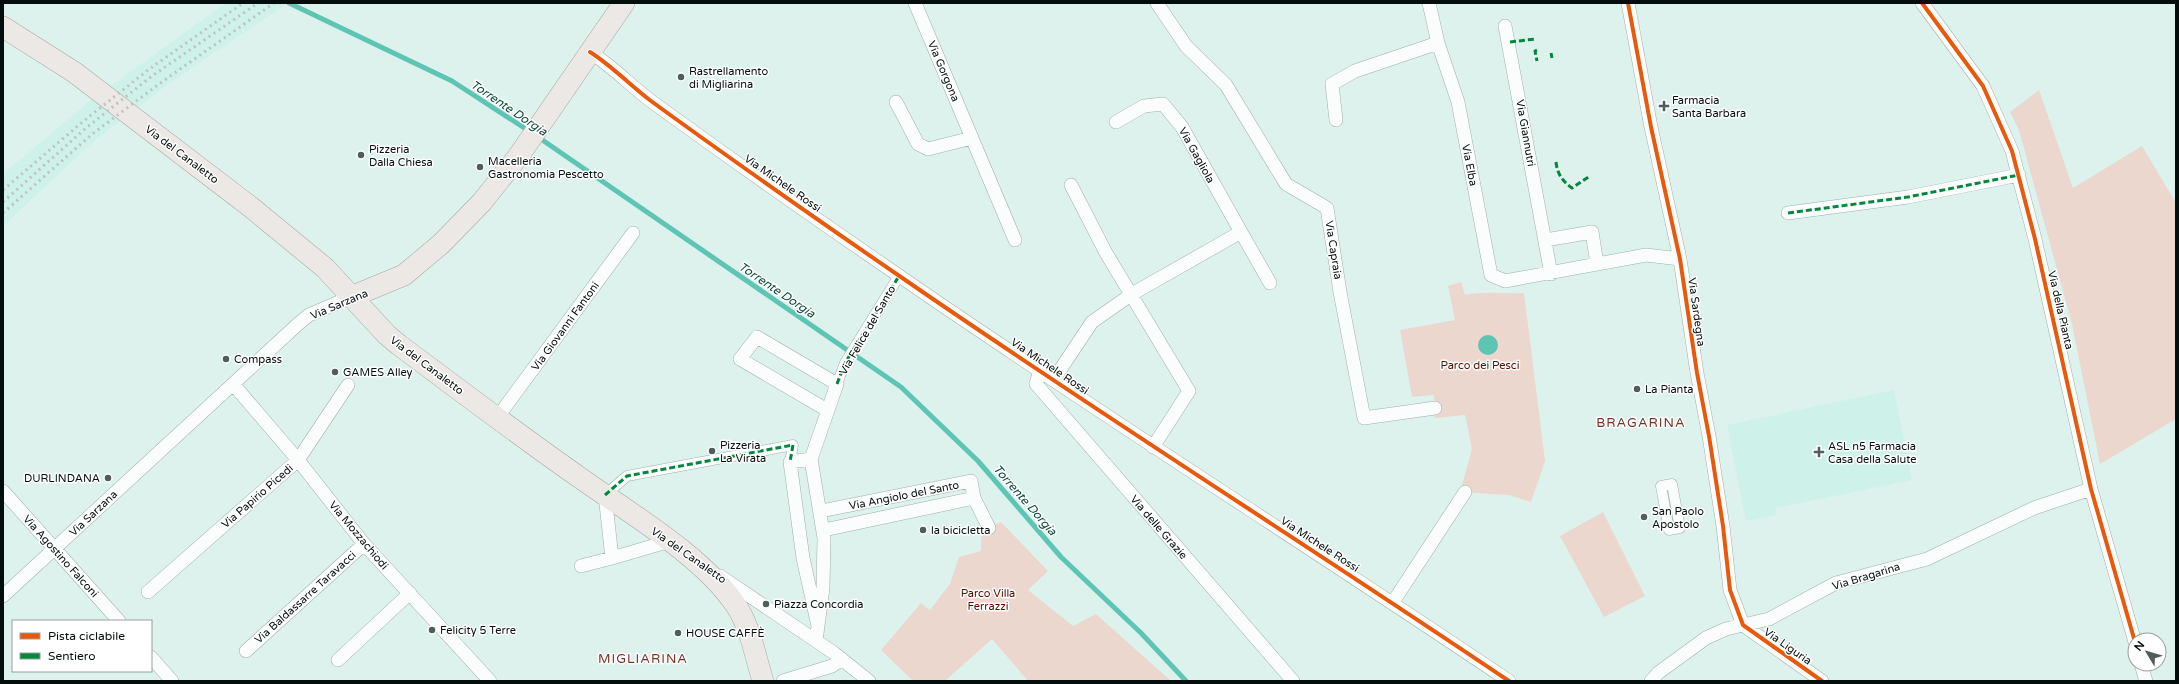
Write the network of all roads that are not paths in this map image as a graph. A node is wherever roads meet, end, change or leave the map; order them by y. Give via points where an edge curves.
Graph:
1 (624, 3) edge
2 (915, 3) edge
3 (1157, 3) edge
4 (1429, 3) edge
5 (1628, 3) edge
6 (1922, 3) edge
7 (1505, 26) dead end
8 (3, 27) edge
9 (1438, 43) junction
10 (590, 52) junction
11 (896, 102) dead end
12 (1336, 120) dead end
13 (1116, 122) dead end
14 (972, 138) junction
15 (2019, 175) junction
16 (1071, 185) dead end
17 (1788, 213) dead end
18 (1241, 232) junction
19 (633, 233) dead end
20 (1015, 240) dead end
21 (1546, 240) junction
22 (1680, 259) junction
23 (1598, 264) junction
24 (1551, 274) junction
25 (899, 276) junction
26 (1270, 283) dead end
27 (1132, 294) junction
28 (351, 297) junction
29 (1040, 370) junction
30 (1054, 379) junction
31 (233, 384) junction
32 (837, 384) junction
33 (348, 385) dead end
34 (1434, 408) dead end
35 (827, 410) junction
36 (497, 418) junction
37 (1153, 447) junction
38 (811, 459) junction
39 (298, 460) junction
40 (790, 462) junction
41 (2091, 489) junction
42 (3, 491) edge
43 (1465, 492) dead end
44 (605, 495) junction
45 (974, 498) junction
46 (821, 511) junction
47 (988, 528) dead end
48 (824, 530) junction
49 (364, 544) junction
50 (677, 547) junction
51 (55, 548) junction
52 (612, 558) junction
53 (581, 566) dead end
54 (148, 592) dead end
55 (410, 593) junction
56 (3, 596) edge
57 (1394, 602) junction
58 (118, 620) edge
59 (1743, 625) junction
60 (818, 626) junction
61 (2132, 632) edge
62 (816, 641) junction
63 (246, 651) dead end
64 (152, 658) edge
65 (842, 659) junction
66 (338, 660) dead end
67 (760, 673) edge
68 (172, 681) edge
69 (490, 681) edge
70 (783, 681) edge
71 (869, 681) edge
72 (1293, 681) edge
73 (1509, 681) edge
74 (1651, 681) edge
75 (1822, 681) edge

1 - 10 main road, Via Sarzana
2 - 14 street, Via Gorgona
3 - 34 street, Via Capraia via 1186,46 1226,85 1286,184 1327,208 1364,418
4 - 9 street, Via Elba
5 - 22 street, Via Sardegna
6 - 15 street, Via della Pianta via 1983,86 2012,151
7 - 21 street, Via Giannutri
8 - 28 main road, Via del Canaletto via 74,72 218,181 325,268
9 - 12 street via 1355,71 1332,84
9 - 24 street, Via Elba via 1458,102 1491,275 1505,281
10 - 25 street, Via Michele Rossi via 647,98
10 - 28 main road, Via Sarzana via 520,154 482,202 441,244 404,276
11 - 14 street via 918,144 928,149
13 - 18 street, Via Gagliola via 1144,106 1163,104 1182,127
14 - 20 street, Via Gorgona
15 - 17 street via 1908,197
15 - 41 street, Via della Pianta via 2069,384
16 - 27 street via 1106,253
18 - 26 street, Via Gagliola
18 - 27 street
19 - 36 street, Via Giovanni Fantoni
21 - 23 street via 1592,232
21 - 24 street, Via Giannutri
22 - 23 street via 1646,255
22 - 59 street, Via Sardegna via 1696,373 1722,518 1730,590
23 - 24 street
25 - 29 street, Via Michele Rossi
25 - 32 street, Via Felice del Santo via 845,363
27 - 30 street via 1092,322
27 - 37 street via 1189,391
28 - 31 street, Via Sarzana via 309,315
28 - 36 main road, Via del Canaletto via 387,335
29 - 30 street, Via Michele Rossi
29 - 72 street, Via delle Grazie via 1036,384
30 - 37 street, Via Michele Rossi
31 - 39 street, Via Mozzachiodi
31 - 51 street, Via Sarzana
32 - 35 street, Via Felice del Santo
32 - 35 street, Via Felice del Santo via 757,337 740,358
33 - 39 street, Via Papirio Picedi
35 - 38 street, Via Felice del Santo
36 - 44 main road, Via del Canaletto
37 - 57 street, Via Michele Rossi
38 - 40 street
38 - 46 street
39 - 49 street, Via Mozzachiodi
39 - 54 street, Via Papirio Picedi
40 - 44 street via 793,445 627,476
40 - 60 street via 803,558
41 - 59 street, Via Bragarina via 2034,508 1927,559 1836,583 1769,619
41 - 61 street, Via della Pianta
42 - 51 street, Via Agostino Falconi
43 - 57 street
44 - 50 main road, Via del Canaletto
44 - 52 street
45 - 46 street, Via Angiolo del Santo via 971,481
45 - 47 street, Via Angiolo del Santo
45 - 48 street, Via Angiolo del Santo
46 - 48 street
48 - 60 street via 824,588
49 - 55 street, Via Mozzachiodi
49 - 63 street, Via Baldassarre Taravacci
50 - 52 street
50 - 62 street, Via del Canaletto
50 - 67 main road via 719,586 736,607 752,642
51 - 56 street, Via Sarzana
51 - 58 street, Via Agostino Falconi
52 - 53 street
55 - 66 street
55 - 69 street, Via Mozzachiodi
57 - 73 street, Via Michele Rossi
59 - 74 street, Via Bragarina via 1706,638
59 - 75 street, Via Liguria
60 - 62 street
62 - 65 street, Via del Canaletto
64 - 68 street
65 - 70 street via 832,666
65 - 71 street, Via del Canaletto

